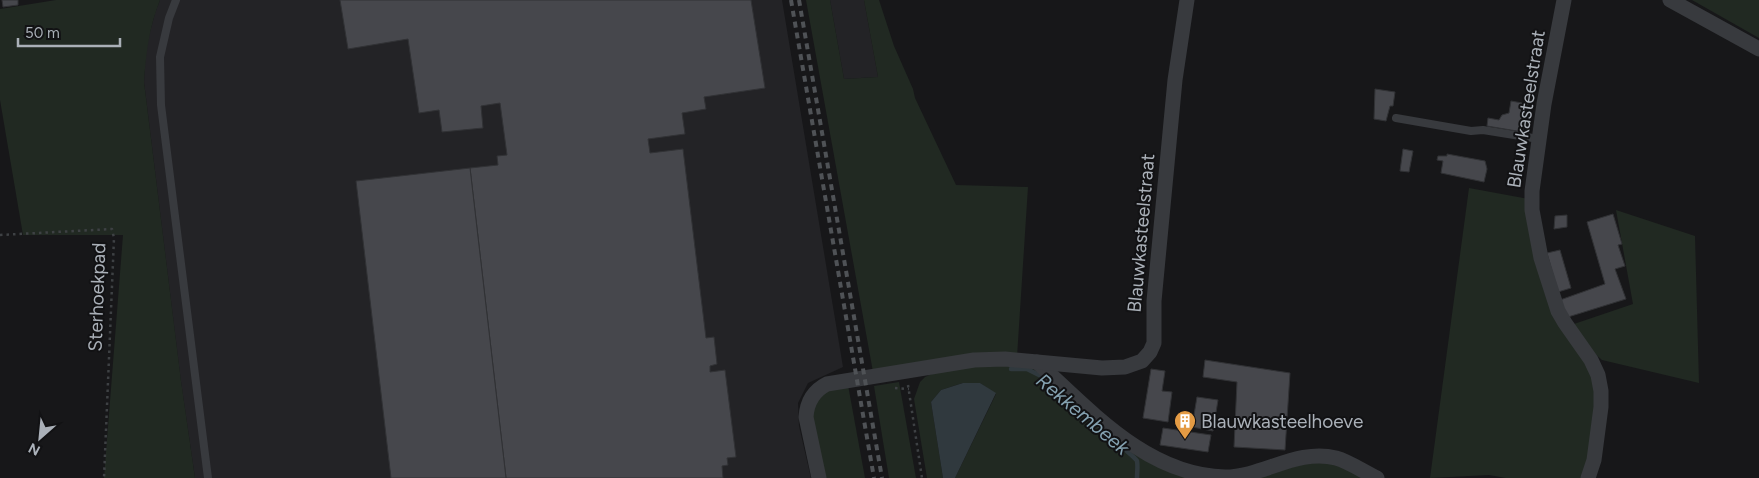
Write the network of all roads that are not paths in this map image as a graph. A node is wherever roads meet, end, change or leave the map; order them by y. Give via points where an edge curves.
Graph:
1 (176, 0) edge
2 (1186, 0) edge
3 (1564, 0) edge
4 (1670, 0) edge
5 (1759, 49) edge
6 (1396, 118) dead end
7 (1539, 139) junction
8 (1037, 362) junction
9 (208, 478) edge
10 (818, 478) edge
11 (1377, 478) edge
12 (1588, 478) edge

1 - 9 lane via 168,18 160,57 161,105
2 - 8 street, Blauwkasteelstraat via 1157,272 1154,342 1150,352 1142,362 1125,367
3 - 7 street, Blauwkasteelstraat
4 - 5 street
6 - 7 lane
7 - 12 street, Blauwkasteelstraat via 1532,191 1542,258 1558,311 1591,360 1601,391 1602,407
8 - 10 street, Blauwkasteelstraat via 974,360 820,387 814,392 806,417
8 - 11 street via 1129,443 1178,467 1225,477 1254,473 1306,456 1318,456 1337,458

